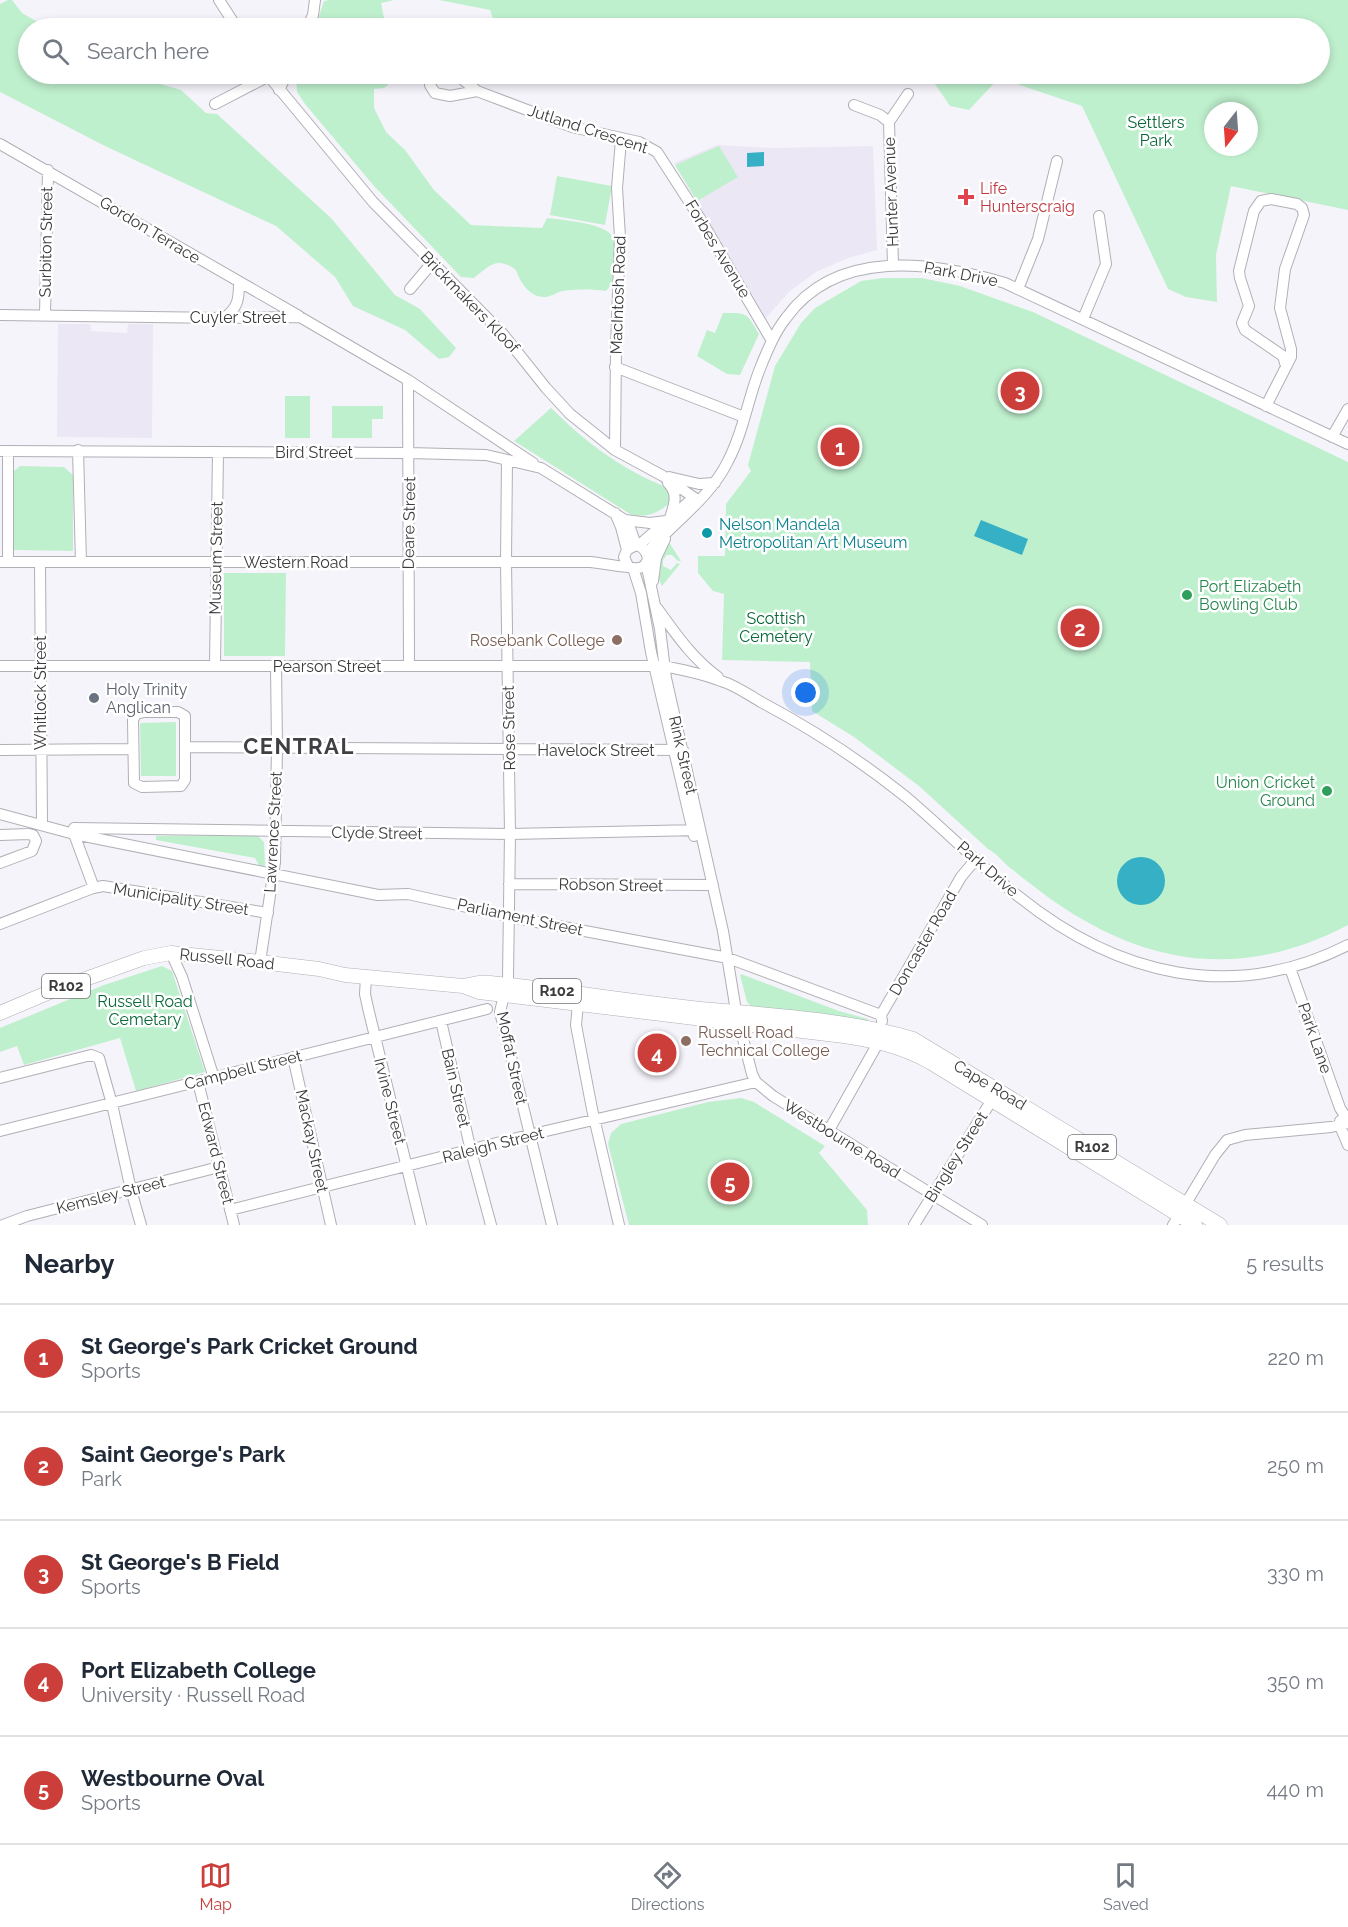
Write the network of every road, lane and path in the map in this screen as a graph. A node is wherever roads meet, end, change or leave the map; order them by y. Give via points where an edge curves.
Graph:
1 (219, 0) edge
2 (315, 0) edge
3 (231, 18) edge
4 (312, 18) edge
5 (252, 84) edge
6 (275, 84) edge
7 (282, 84) edge
8 (430, 84) edge
9 (468, 84) edge
10 (279, 90) junction
11 (477, 91) junction
12 (908, 94) dead end
13 (215, 104) dead end
14 (854, 105) dead end
15 (889, 122) junction
16 (621, 140) junction
17 (0, 144) edge
18 (662, 158) joint
19 (1057, 161) dead end
20 (48, 170) junction
21 (1099, 216) dead end
22 (432, 262) junction
23 (893, 265) junction
24 (239, 283) junction
25 (410, 289) dead end
26 (1018, 289) junction
27 (0, 315) edge
28 (45, 315) junction
29 (300, 316) junction
30 (224, 318) junction
31 (1083, 319) junction
32 (772, 341) junction
33 (1287, 366) junction
34 (615, 367) junction
35 (408, 381) junction
36 (1266, 406) junction
37 (1348, 409) edge
38 (744, 417) junction
39 (1332, 437) junction
40 (1348, 444) edge
41 (78, 450) junction
42 (615, 450) junction
43 (4, 451) edge
44 (218, 452) junction
45 (409, 453) junction
46 (507, 460) junction
47 (541, 468) junction
48 (651, 470) junction
49 (663, 476) junction
50 (715, 483) junction
51 (699, 497) junction
52 (615, 513) junction
53 (625, 520) junction
54 (669, 523) junction
55 (635, 556) junction
56 (591, 561) junction
57 (4, 562) edge
58 (40, 562) junction
59 (81, 562) junction
60 (216, 562) junction
61 (408, 562) junction
62 (506, 562) junction
63 (609, 565) junction
64 (641, 593) junction
65 (655, 601) junction
66 (215, 665) junction
67 (0, 666) edge
68 (40, 666) junction
69 (276, 666) junction
70 (409, 666) junction
71 (508, 666) junction
72 (659, 666) junction
73 (723, 681) junction
74 (185, 747) junction
75 (277, 747) junction
76 (132, 749) junction
77 (0, 750) edge
78 (40, 750) junction
79 (510, 750) junction
80 (678, 751) junction
81 (0, 814) edge
82 (42, 824) junction
83 (54, 827) junction
84 (697, 830) junction
85 (152, 831) junction
86 (276, 831) junction
87 (74, 834) junction
88 (510, 834) junction
89 (0, 835) edge
90 (151, 850) junction
91 (976, 859) junction
92 (0, 863) edge
93 (273, 874) junction
94 (509, 884) junction
95 (710, 886) junction
96 (94, 888) junction
97 (268, 913) junction
98 (508, 915) junction
99 (0, 924) edge
100 (1348, 945) edge
101 (171, 953) junction
102 (728, 958) junction
103 (260, 962) junction
104 (1290, 968) junction
105 (366, 977) junction
106 (506, 990) junction
107 (578, 1004) junction
108 (487, 1009) dead end
109 (0, 1013) edge
110 (882, 1015) junction
111 (737, 1018) junction
112 (441, 1021) junction
113 (882, 1036) junction
114 (375, 1037) junction
115 (293, 1057) junction
116 (0, 1078) edge
117 (214, 1078) junction
118 (198, 1082) junction
119 (756, 1082) junction
120 (995, 1095) junction
121 (112, 1104) junction
122 (595, 1121) junction
123 (1345, 1123) edge
124 (829, 1130) junction
125 (0, 1131) edge
126 (529, 1135) junction
127 (1348, 1145) edge
128 (471, 1151) junction
129 (219, 1167) junction
130 (406, 1167) junction
131 (321, 1187) junction
132 (131, 1190) junction
133 (933, 1195) junction
134 (230, 1210) junction
135 (1179, 1215) edge
136 (3, 1225) edge
137 (141, 1225) edge
138 (234, 1225) edge
139 (331, 1225) edge
140 (421, 1225) edge
141 (491, 1225) edge
142 (552, 1225) edge
143 (619, 1225) edge
144 (914, 1225) edge
145 (982, 1225) edge
146 (1195, 1225) edge
147 (1220, 1225) edge

1 - 3 street
2 - 4 street
5 - 13 street
6 - 10 street, Brickmakers Kloof
7 - 10 street
8 - 11 street, Jutland Crescent via 435,93 450,96
9 - 11 street, Jutland Crescent
10 - 22 street, Brickmakers Kloof via 367,195
11 - 16 street, Jutland Crescent via 572,127
12 - 15 street
14 - 15 street, Hunter Avenue
15 - 23 street, Hunter Avenue
16 - 18 street, Jutland Crescent via 646,145
16 - 34 street, MacIntosh Road
17 - 20 street, Gordon Terrace
18 - 32 street, Forbes Avenue
19 - 26 street via 1038,239
20 - 24 street, Gordon Terrace
20 - 28 street, Surbiton Street
21 - 31 street via 1106,264
22 - 25 street
22 - 42 street, Brickmakers Kloof via 503,334 570,414
23 - 26 street, Park Drive via 969,272
23 - 32 street, Park Drive via 858,270 815,290 787,317
24 - 29 street, Gordon Terrace
24 - 30 street via 237,306
26 - 31 street, Park Drive
27 - 28 street, Cuyler Street
28 - 30 street, Cuyler Street
29 - 30 street, Cuyler Street
29 - 35 street, Cuyler Street
31 - 36 street, Park Drive
32 - 38 street, Park Drive
33 - 33 street via 1283,356 1245,330 1242,323 1250,306 1239,271 1254,211 1266,199 1297,204 1304,215 1282,285 1280,311 1292,351
33 - 36 street
34 - 38 street
34 - 42 street, MacIntosh Road
35 - 45 street, Deare Street
35 - 47 street, Cuyler Street
36 - 39 street, Park Drive
37 - 39 street
38 - 50 street, Park Drive via 733,450
39 - 40 street, Park Drive
41 - 43 street, Bird Street
41 - 44 street, Bird Street
41 - 59 street
42 - 48 street, Brickmakers Kloof
43 - 57 street
44 - 45 street, Bird Street
44 - 60 street, Museum Street
45 - 46 street, Bird Street via 469,454
45 - 61 street, Deare Street
46 - 47 street, Bird Street
46 - 62 street, Rose Street
47 - 52 street, Bird Street
48 - 49 street, Brickmakers Kloof
48 - 54 street via 675,492
49 - 50 street
49 - 51 street, Brickmakers Kloof
50 - 51 street, Park Drive
51 - 54 street, Park Drive
52 - 53 street, Bird Street
52 - 55 street
53 - 54 street
53 - 55 street
54 - 55 street, Park Drive
54 - 65 street via 654,569
55 - 56 street, Western Road
55 - 63 street, Western Road
55 - 64 street, Rink Street
55 - 65 street, Rink Street
56 - 62 street, Western Road
56 - 63 street, Western Road
57 - 58 street, Western Road
58 - 59 street, Western Road
58 - 68 street, Whitlock Street
59 - 60 street, Western Road
60 - 61 street, Western Road
60 - 66 street, Museum Street
61 - 62 street, Western Road
61 - 70 street, Deare Street
62 - 71 street, Rose Street
63 - 64 street via 626,574
64 - 72 street, Rink Street
65 - 72 street, Rink Street
65 - 73 street via 685,648
66 - 68 street, Pearson Street
66 - 69 street, Pearson Street
67 - 68 street, Pearson Street
68 - 78 street, Whitlock Street
69 - 70 street, Pearson Street
69 - 75 street, Lawrence Street
70 - 71 street, Pearson Street
71 - 72 street, Pearson Street
71 - 79 street, Rose Street
72 - 73 street, Park Drive
72 - 80 street, Rink Street
73 - 91 street, Park Drive via 793,719 860,763
74 - 75 street, Havelock Street
74 - 76 street via 185,716 178,712 144,712 134,717
74 - 76 street via 185,782 177,788 136,785
75 - 79 street, Havelock Street
75 - 86 street, Lawrence Street
76 - 78 street
77 - 78 street
78 - 82 street, Whitlock Street
79 - 80 street, Havelock Street
79 - 88 street, Rose Street
80 - 84 street, Rink Street
81 - 82 street, Parliament Street
82 - 83 street, Parliament Street
83 - 85 street, Clyde Street
83 - 87 street, Parliament Street
84 - 88 street, Clyde Street
84 - 95 street, Rink Street
85 - 86 street, Clyde Street
85 - 90 street via 147,842
86 - 88 street, Clyde Street
86 - 93 street, Lawrence Street
87 - 90 street, Parliament Street
87 - 96 street
88 - 94 street, Rose Street
89 - 92 street via 33,836 36,844 34,850
90 - 93 street, Parliament Street
91 - 104 street, Park Drive via 1052,920 1097,947 1135,963 1177,973 1219,976
91 - 110 street, Doncaster Road
93 - 97 street, Lawrence Street
93 - 98 street, Parliament Street via 378,895 408,894
94 - 95 street, Robson Street
94 - 98 street, Rose Street
95 - 102 street, Rink Street
96 - 97 street, Municipality Street via 111,887
96 - 99 street
97 - 103 street, Lawrence Street
98 - 102 street, Parliament Street
98 - 106 street, Rose Street
100 - 104 street, Park Drive
101 - 103 main road, Russell Road / R102
101 - 109 main road, Russell Road / R102 via 144,958
101 - 117 street
102 - 110 street, Parliament Street
102 - 111 street, Rink Street
103 - 105 main road, Russell Road / R102
104 - 123 street, Park Lane
105 - 106 main road, Russell Road / R102 via 463,986 479,992
105 - 114 street, Irvine Street via 365,994
106 - 107 main road, Russell Road / R102
106 - 111 main road, Russell Road / R102
106 - 126 street, Moffat Street via 500,1012
107 - 111 main road, Russell Road / R102
107 - 122 street via 576,1025
108 - 112 street, Campbell Street
110 - 113 street, Doncaster Road
111 - 113 main road, Cape Road / R102
111 - 119 street
112 - 114 street, Campbell Street
112 - 128 street, Bain Street
113 - 120 main road, Cape Road / R102 via 918,1042
113 - 124 street
114 - 115 street, Campbell Street
114 - 130 street, Irvine Street
115 - 117 street, Campbell Street
115 - 131 street, Mackay Street
116 - 121 street via 95,1055 101,1062
117 - 118 street, Campbell Street
118 - 121 street, Campbell Street
118 - 129 street, Edward Street
119 - 122 street, Raleigh Street
119 - 124 street, Westbourne Road
120 - 133 street, Bingley Street
120 - 135 main road, Cape Road / R102
121 - 125 street, Campbell Street
121 - 132 street
122 - 126 street, Raleigh Street
122 - 143 street
123 - 127 street, Park Lane
123 - 135 street via 1227,1140
124 - 133 street, Westbourne Road
126 - 128 street, Raleigh Street
126 - 142 street, Moffat Street
128 - 130 street, Raleigh Street
128 - 141 street, Bain Street
129 - 132 street, Kemsley Street
129 - 134 street, Edward Street
130 - 131 street, Raleigh Street
130 - 140 street, Irvine Street
131 - 134 street, Raleigh Street
131 - 139 street, Mackay Street
132 - 136 street, Kemsley Street
132 - 137 street
133 - 144 street, Bingley Street
133 - 145 street, Westbourne Road
134 - 138 street, Edward Street
135 - 146 main road, Cape Road / R102
135 - 147 main road, Cape Road / R102

